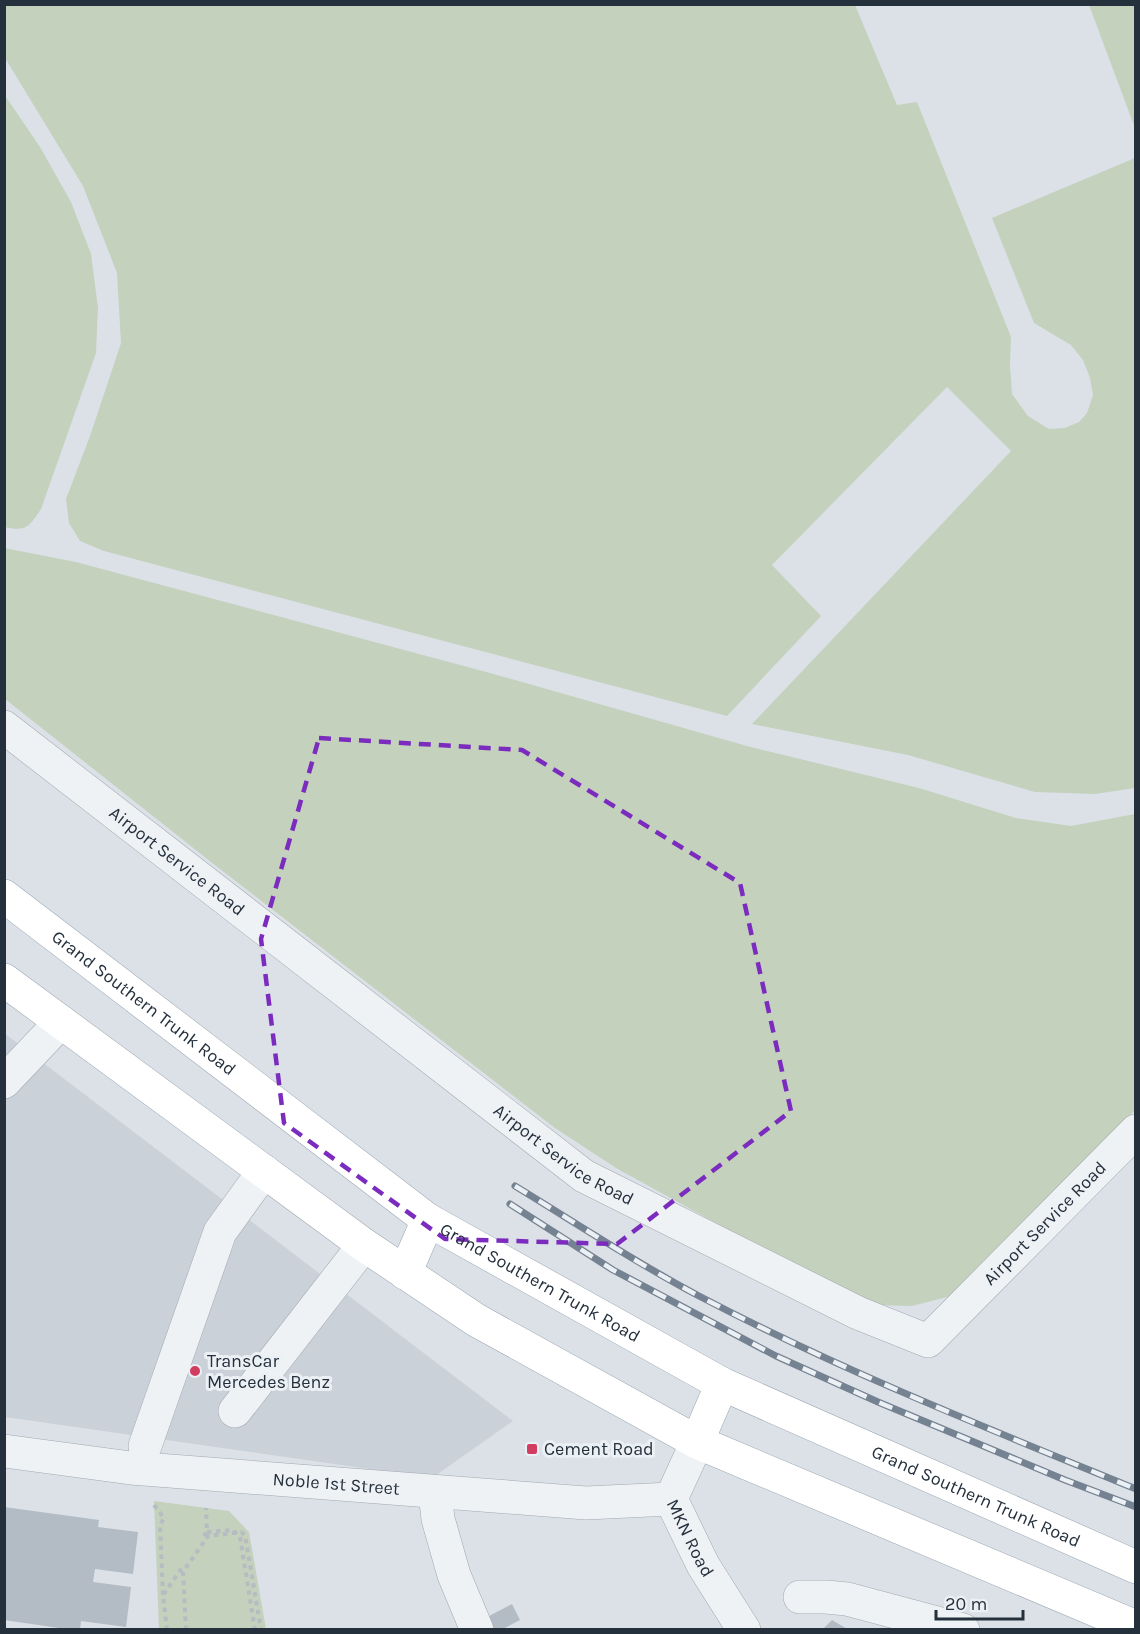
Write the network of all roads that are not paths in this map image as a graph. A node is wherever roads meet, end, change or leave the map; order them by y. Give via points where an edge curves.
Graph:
1 (4, 727) edge
2 (4, 896) edge
3 (4, 980) edge
4 (61, 1022) junction
5 (4, 1082) edge
6 (1136, 1131) edge
7 (264, 1171) junction
8 (429, 1220) junction
9 (364, 1245) junction
10 (405, 1273) junction
11 (722, 1384) junction
12 (235, 1411) dead end
13 (697, 1442) junction
14 (145, 1446) dead end
15 (4, 1451) edge
16 (435, 1492) junction
17 (671, 1499) junction
18 (1136, 1567) edge
19 (800, 1597) dead end
20 (1136, 1627) edge
21 (477, 1629) edge
22 (744, 1629) edge
23 (963, 1629) edge

1 - 6 street, Airport Service Road via 584,1176 858,1313 928,1341
2 - 8 main road, Grand Southern Trunk Road
3 - 4 main road
4 - 5 street
4 - 7 main road
7 - 9 main road
7 - 14 street via 220,1232
8 - 10 main road
8 - 11 main road, Grand Southern Trunk Road
9 - 10 main road
9 - 12 street
10 - 13 main road via 476,1320
11 - 13 main road
11 - 18 main road, Grand Southern Trunk Road
13 - 17 street, MKN Road
13 - 20 main road
15 - 16 street, Noble 1st Street via 131,1468
16 - 17 street, Noble 1st Street via 586,1503
16 - 21 street via 438,1519 454,1575
17 - 22 street, MKN Road via 703,1565
19 - 23 street via 847,1599

